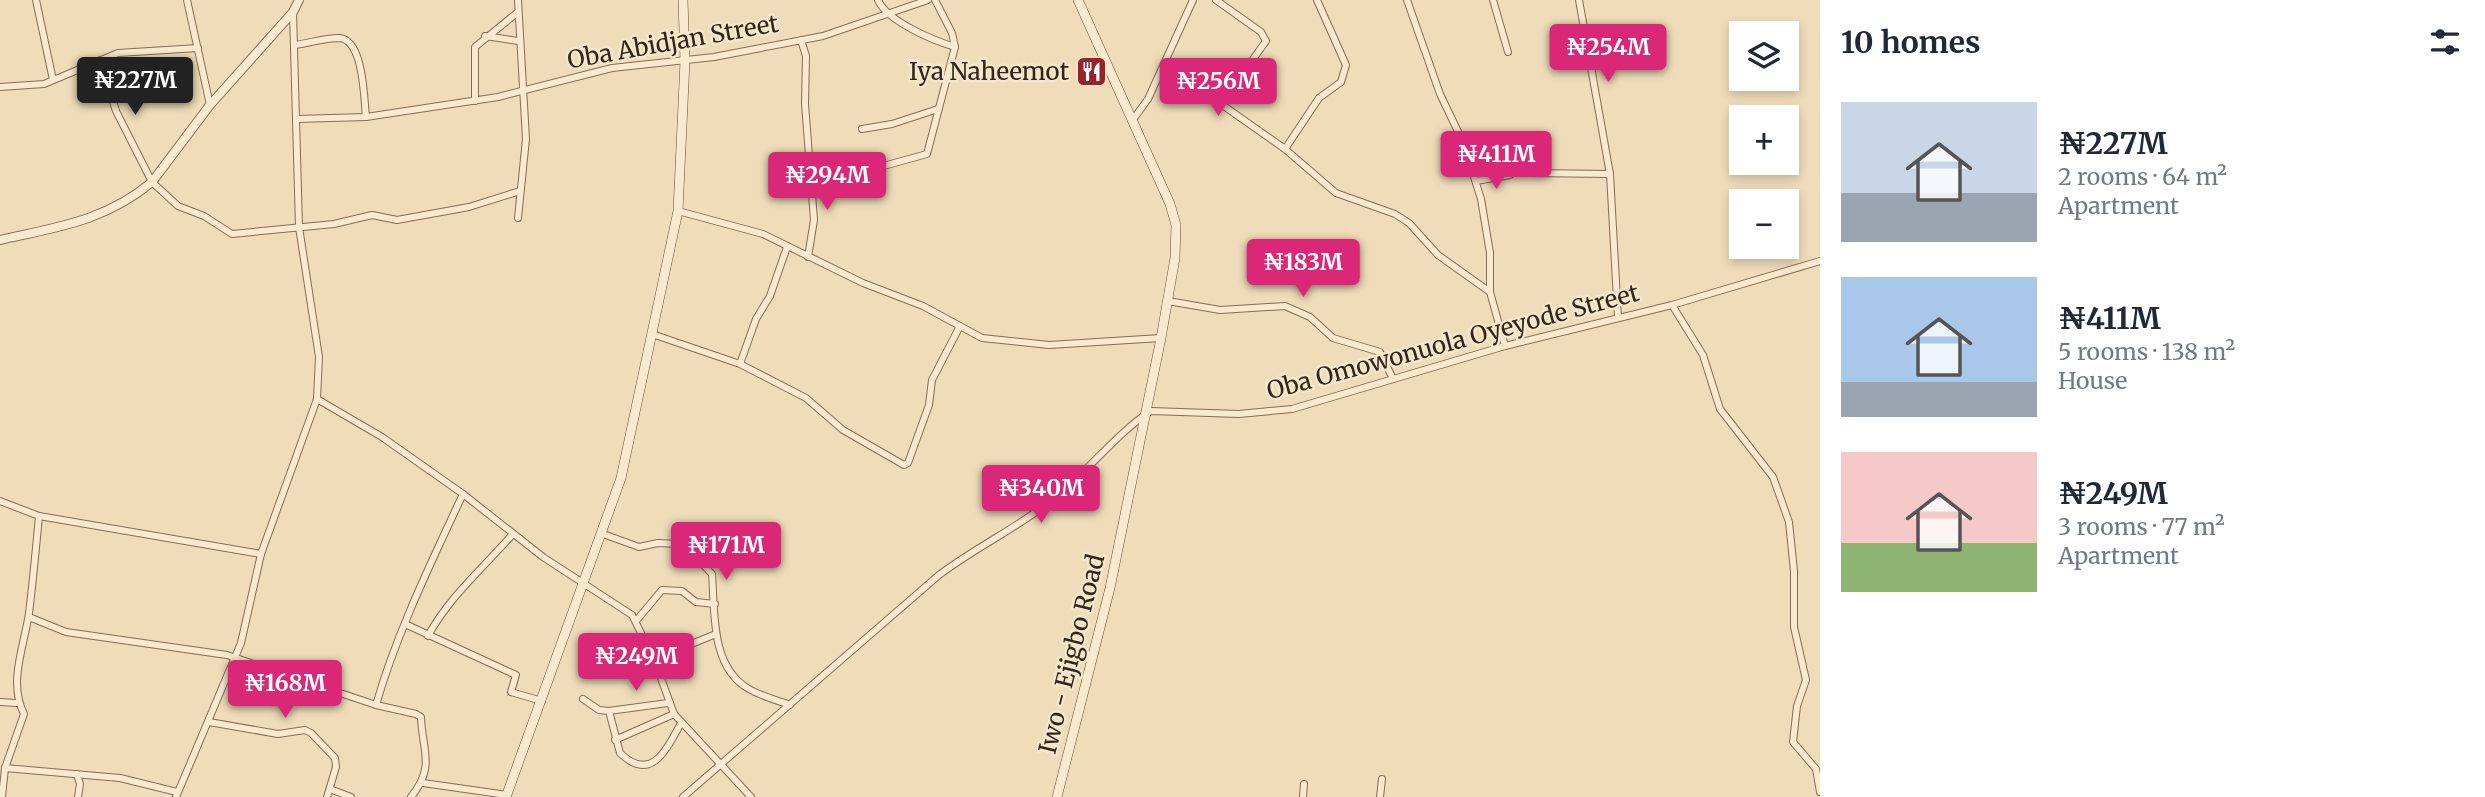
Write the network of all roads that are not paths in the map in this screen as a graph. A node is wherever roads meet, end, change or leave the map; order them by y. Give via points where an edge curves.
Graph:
1 (36, 0) edge
2 (187, 0) edge
3 (299, 0) edge
4 (518, 0) edge
5 (683, 0) edge
6 (877, 0) edge
7 (928, 0) edge
8 (935, 0) edge
9 (1078, 0) edge
10 (1193, 0) edge
11 (1216, 0) edge
12 (1317, 0) edge
13 (1407, 0) edge
14 (1493, 0) edge
15 (1579, 0) edge
16 (293, 12) junction
17 (518, 12) junction
18 (889, 16) junction
19 (279, 29) junction
20 (294, 32) junction
21 (485, 36) junction
22 (801, 40) junction
23 (518, 41) junction
24 (295, 45) junction
25 (955, 47) junction
26 (198, 48) junction
27 (1508, 52) dead end
28 (100, 60) junction
29 (685, 61) junction
30 (1163, 69) junction
31 (53, 80) junction
32 (0, 88) edge
33 (522, 92) junction
34 (475, 101) junction
35 (1221, 104) junction
36 (210, 105) junction
37 (938, 109) junction
38 (366, 117) junction
39 (296, 119) junction
40 (1132, 121) junction
41 (862, 129) dead end
42 (1285, 149) junction
43 (809, 167) junction
44 (1530, 173) dead end
45 (1510, 174) dead end
46 (1610, 174) junction
47 (1476, 181) junction
48 (152, 182) junction
49 (520, 191) junction
50 (678, 211) junction
51 (518, 218) dead end
52 (299, 227) junction
53 (0, 240) edge
54 (787, 247) junction
55 (808, 257) junction
56 (1820, 261) edge
57 (1490, 292) junction
58 (1168, 301) junction
59 (1672, 305) junction
60 (1618, 318) junction
61 (960, 326) junction
62 (652, 334) junction
63 (1161, 338) junction
64 (1505, 346) junction
65 (740, 364) junction
66 (1393, 379) junction
67 (317, 400) junction
68 (1143, 416) junction
69 (463, 494) junction
70 (0, 501) edge
71 (39, 516) junction
72 (513, 534) junction
73 (603, 534) junction
74 (261, 554) junction
75 (585, 583) junction
76 (715, 604) junction
77 (29, 617) junction
78 (636, 621) junction
79 (405, 624) junction
80 (716, 634) junction
81 (428, 636) junction
82 (235, 657) junction
83 (654, 659) junction
84 (583, 699) dead end
85 (542, 701) junction
86 (0, 702) edge
87 (668, 702) junction
88 (16, 703) junction
89 (376, 705) junction
90 (790, 705) junction
91 (609, 711) junction
92 (674, 713) junction
93 (209, 722) junction
94 (681, 723) junction
95 (615, 740) junction
96 (722, 765) junction
97 (5, 768) junction
98 (76, 774) junction
99 (1382, 779) dead end
100 (423, 783) junction
101 (1304, 783) dead end
102 (330, 789) junction
103 (1820, 792) edge
104 (176, 794) edge
105 (507, 796) edge
106 (2, 797) edge
107 (78, 797) edge
108 (327, 797) edge
109 (351, 797) edge
110 (411, 797) edge
111 (683, 797) edge
112 (751, 797) edge
113 (1057, 797) edge
114 (1303, 797) edge
115 (1380, 797) edge

1 - 31 street
2 - 26 street
3 - 16 street
4 - 17 street
5 - 29 main road
6 - 18 street
7 - 18 street, Oba Abidjan Street
8 - 25 street
9 - 40 main road, Iwo - Ejigbo Road
10 - 30 street
11 - 35 street via 1261,32 1266,41
12 - 42 street via 1346,65 1345,75 1319,98
13 - 47 street
14 - 27 street
15 - 46 street
16 - 19 street
16 - 20 street
17 - 21 street
17 - 23 street
18 - 22 street, Oba Abidjan Street
18 - 25 street
19 - 20 street
19 - 36 street
20 - 24 street
21 - 23 street
21 - 34 street via 473,55
22 - 29 street, Oba Abidjan Street
22 - 43 street via 806,56
23 - 33 street
24 - 38 street via 339,38 349,43 361,67
24 - 39 street
25 - 37 street
26 - 28 street via 118,53
26 - 36 street
28 - 31 street
28 - 48 street via 116,111
29 - 33 street, Oba Abidjan Street via 612,68
29 - 50 main road
30 - 35 street
30 - 40 street
31 - 32 street
33 - 34 street, Oba Abidjan Street
33 - 49 street via 526,139
34 - 38 street, Oba Abidjan Street
35 - 42 street
36 - 48 street
37 - 41 street
37 - 43 street via 925,155 869,170 841,165
38 - 39 street, Oba Abidjan Street
39 - 52 street
40 - 58 main road, Iwo - Ejigbo Road via 1174,213 1176,238
42 - 57 street via 1336,193 1382,207 1409,223 1438,255
43 - 55 street via 814,220
44 - 46 street
45 - 47 street
46 - 60 street
47 - 57 street via 1490,253
48 - 52 street via 178,206 232,234
48 - 53 street via 113,210
49 - 51 street
49 - 52 street via 397,220 372,215
50 - 54 street via 763,234
50 - 62 main road
52 - 67 street via 320,357
54 - 55 street
54 - 65 street
55 - 61 street
56 - 59 street, Oba Omowonuola Oyeyode Street
57 - 64 street
58 - 63 main road, Iwo - Ejigbo Road
58 - 66 street via 1220,310 1285,306 1310,317 1333,338 1380,352
59 - 60 street, Oba Omowonuola Oyeyode Street
59 - 103 street via 1703,355 1720,410 1760,457 1783,503 1794,571 1794,627 1806,680 1793,742 1816,769
60 - 64 street, Oba Omowonuola Oyeyode Street
61 - 63 street via 982,338 1049,345
61 - 65 street via 932,380 929,405 904,465 843,430 806,398
62 - 65 street
62 - 73 main road via 619,489
63 - 68 main road, Iwo - Ejigbo Road
64 - 66 street, Oba Omowonuola Oyeyode Street
66 - 68 street, Oba Omowonuola Oyeyode Street via 1292,409 1239,414 1151,411
67 - 69 street via 382,437
67 - 74 street
68 - 90 street via 1055,498 975,548
68 - 113 main road, Iwo - Ejigbo Road via 1110,588
69 - 72 street
69 - 79 street
70 - 71 street
71 - 74 street
71 - 77 street
72 - 75 street
72 - 81 street via 446,606
73 - 75 main road
73 - 76 street via 639,547 672,542 692,552 712,574
74 - 82 street
75 - 78 street
75 - 85 main road
76 - 78 street via 696,601 682,591 662,590
76 - 80 street
77 - 82 street via 66,632
77 - 88 street via 20,650
78 - 83 street
79 - 81 street
79 - 89 street
80 - 83 street
80 - 90 street via 732,673 745,686
81 - 85 street via 516,675 512,692
82 - 89 street
82 - 93 street
83 - 87 street
84 - 91 street
85 - 105 main road
86 - 88 street
87 - 91 street
87 - 92 street
88 - 97 street via 24,713
89 - 100 street via 421,717 427,756
90 - 96 street
91 - 95 street
92 - 94 street
92 - 95 street
93 - 102 street via 278,734 311,733 335,758
93 - 104 street
94 - 95 street via 666,751 645,766 624,757
94 - 96 street
96 - 111 street
96 - 112 street
97 - 98 street
97 - 106 street
98 - 104 street via 128,780
98 - 107 street
99 - 115 street
100 - 105 street
100 - 110 street
101 - 114 street
102 - 108 street
102 - 109 street

